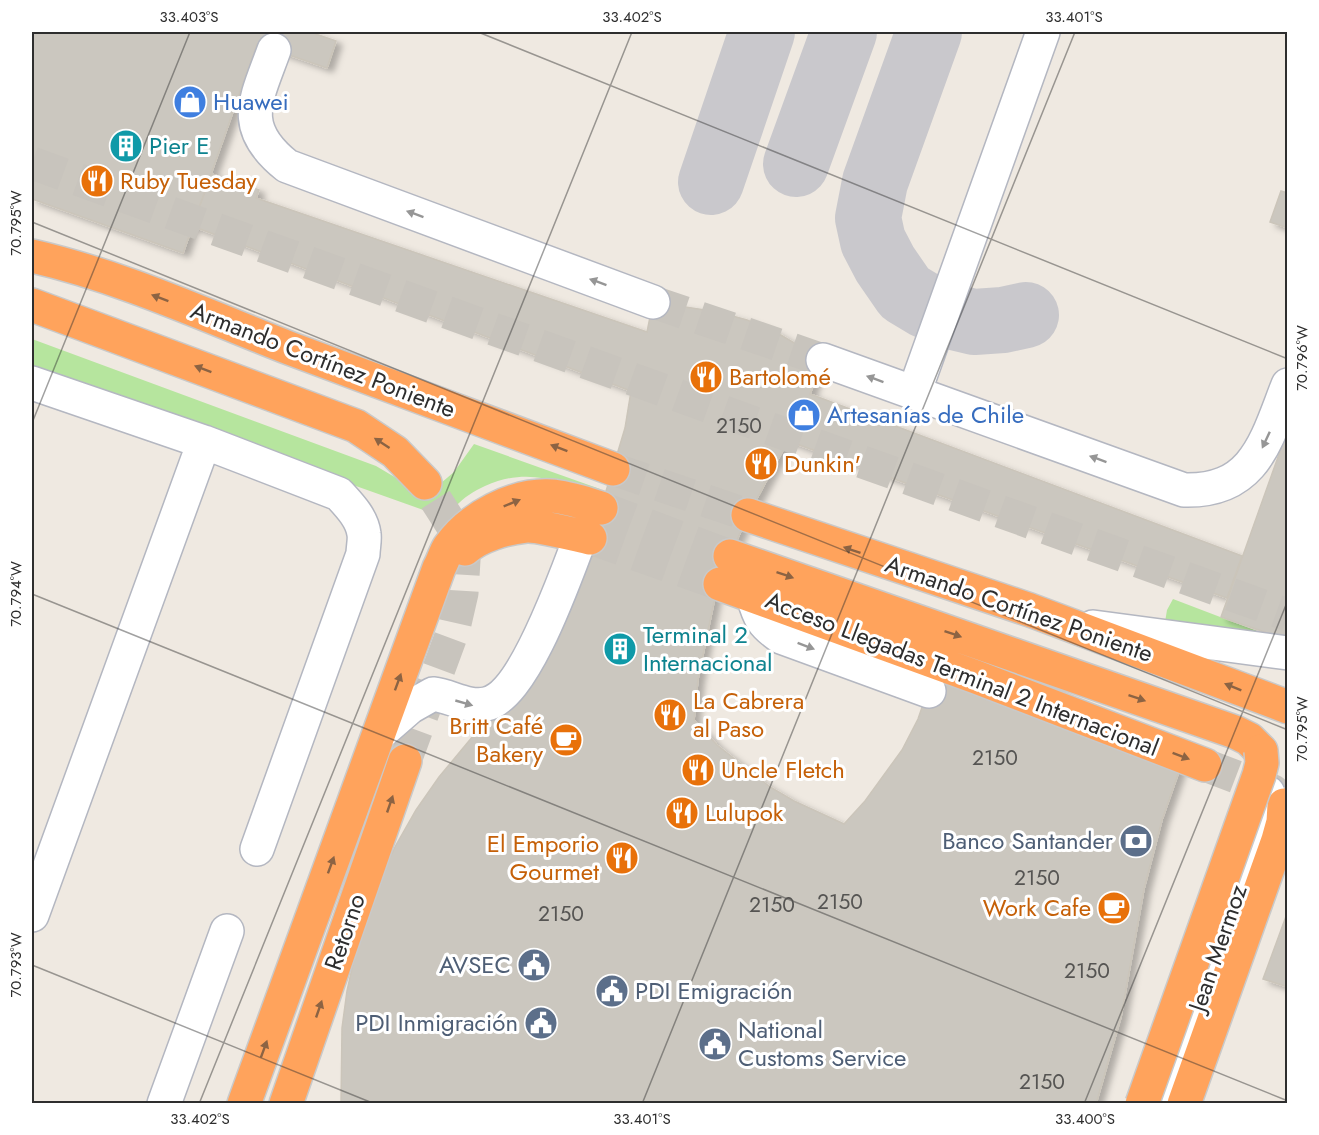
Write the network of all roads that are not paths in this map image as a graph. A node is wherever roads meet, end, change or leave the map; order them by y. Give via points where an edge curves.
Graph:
1 (1043, 32) edge
2 (274, 50) dead end
3 (32, 256) edge
4 (653, 302) tunnel mouth
5 (32, 305) edge
6 (823, 360) tunnel mouth
7 (32, 383) edge
8 (1287, 385) edge
9 (914, 393) junction
10 (204, 442) junction
11 (613, 469) tunnel mouth
12 (425, 483) tunnel mouth
13 (748, 515) tunnel mouth
14 (591, 527) joint
15 (753, 596) junction
16 (1065, 622) junction
17 (1287, 653) edge
18 (929, 691) dead end
19 (1287, 707) edge
20 (379, 734) junction
21 (405, 761) tunnel mouth
22 (1205, 765) tunnel mouth
23 (1276, 804) joint
24 (257, 849) dead end
25 (32, 915) edge
26 (227, 931) dead end
27 (164, 1104) edge
28 (244, 1104) edge
29 (286, 1104) edge
30 (1142, 1104) edge
31 (1163, 1104) edge
32 (1184, 1104) edge

1 - 9 lane
4 -> 2 lane via 286,166 261,140 255,121 255,105
11 -> 3 highway, Armando Cortínez Poniente via 146,292
12 -> 5 highway, Armando Cortínez Poniente via 396,452 356,426
9 -> 6 lane
7 - 10 lane
8 -> 9 lane via 1264,445 1249,466 1228,483 1204,490 1184,490
10 - 24 lane via 339,494 351,507 364,534 363,554
10 - 25 lane
16 -> 13 highway, Armando Cortínez Poniente
20 -> 14 lane via 410,707 433,694 475,706 498,699 527,662
20 -> 14 highway via 449,547 469,525 524,498 548,496 568,498
15 -> 18 lane via 758,616 781,637
15 -> 22 highway, Acceso Llegadas Terminal 2 Internacional
15 -> 30 highway, Acceso Llegadas Terminal 2 Internacional, bridge via 725,570 898,615 1235,732 1260,751 1259,775
16 - 17 lane
19 -> 16 highway, Armando Cortínez Poniente
28 -> 20 highway
29 -> 21 highway, Retorno
23 - 31 lane, Jean Mermoz
23 - 32 highway
26 - 27 lane

